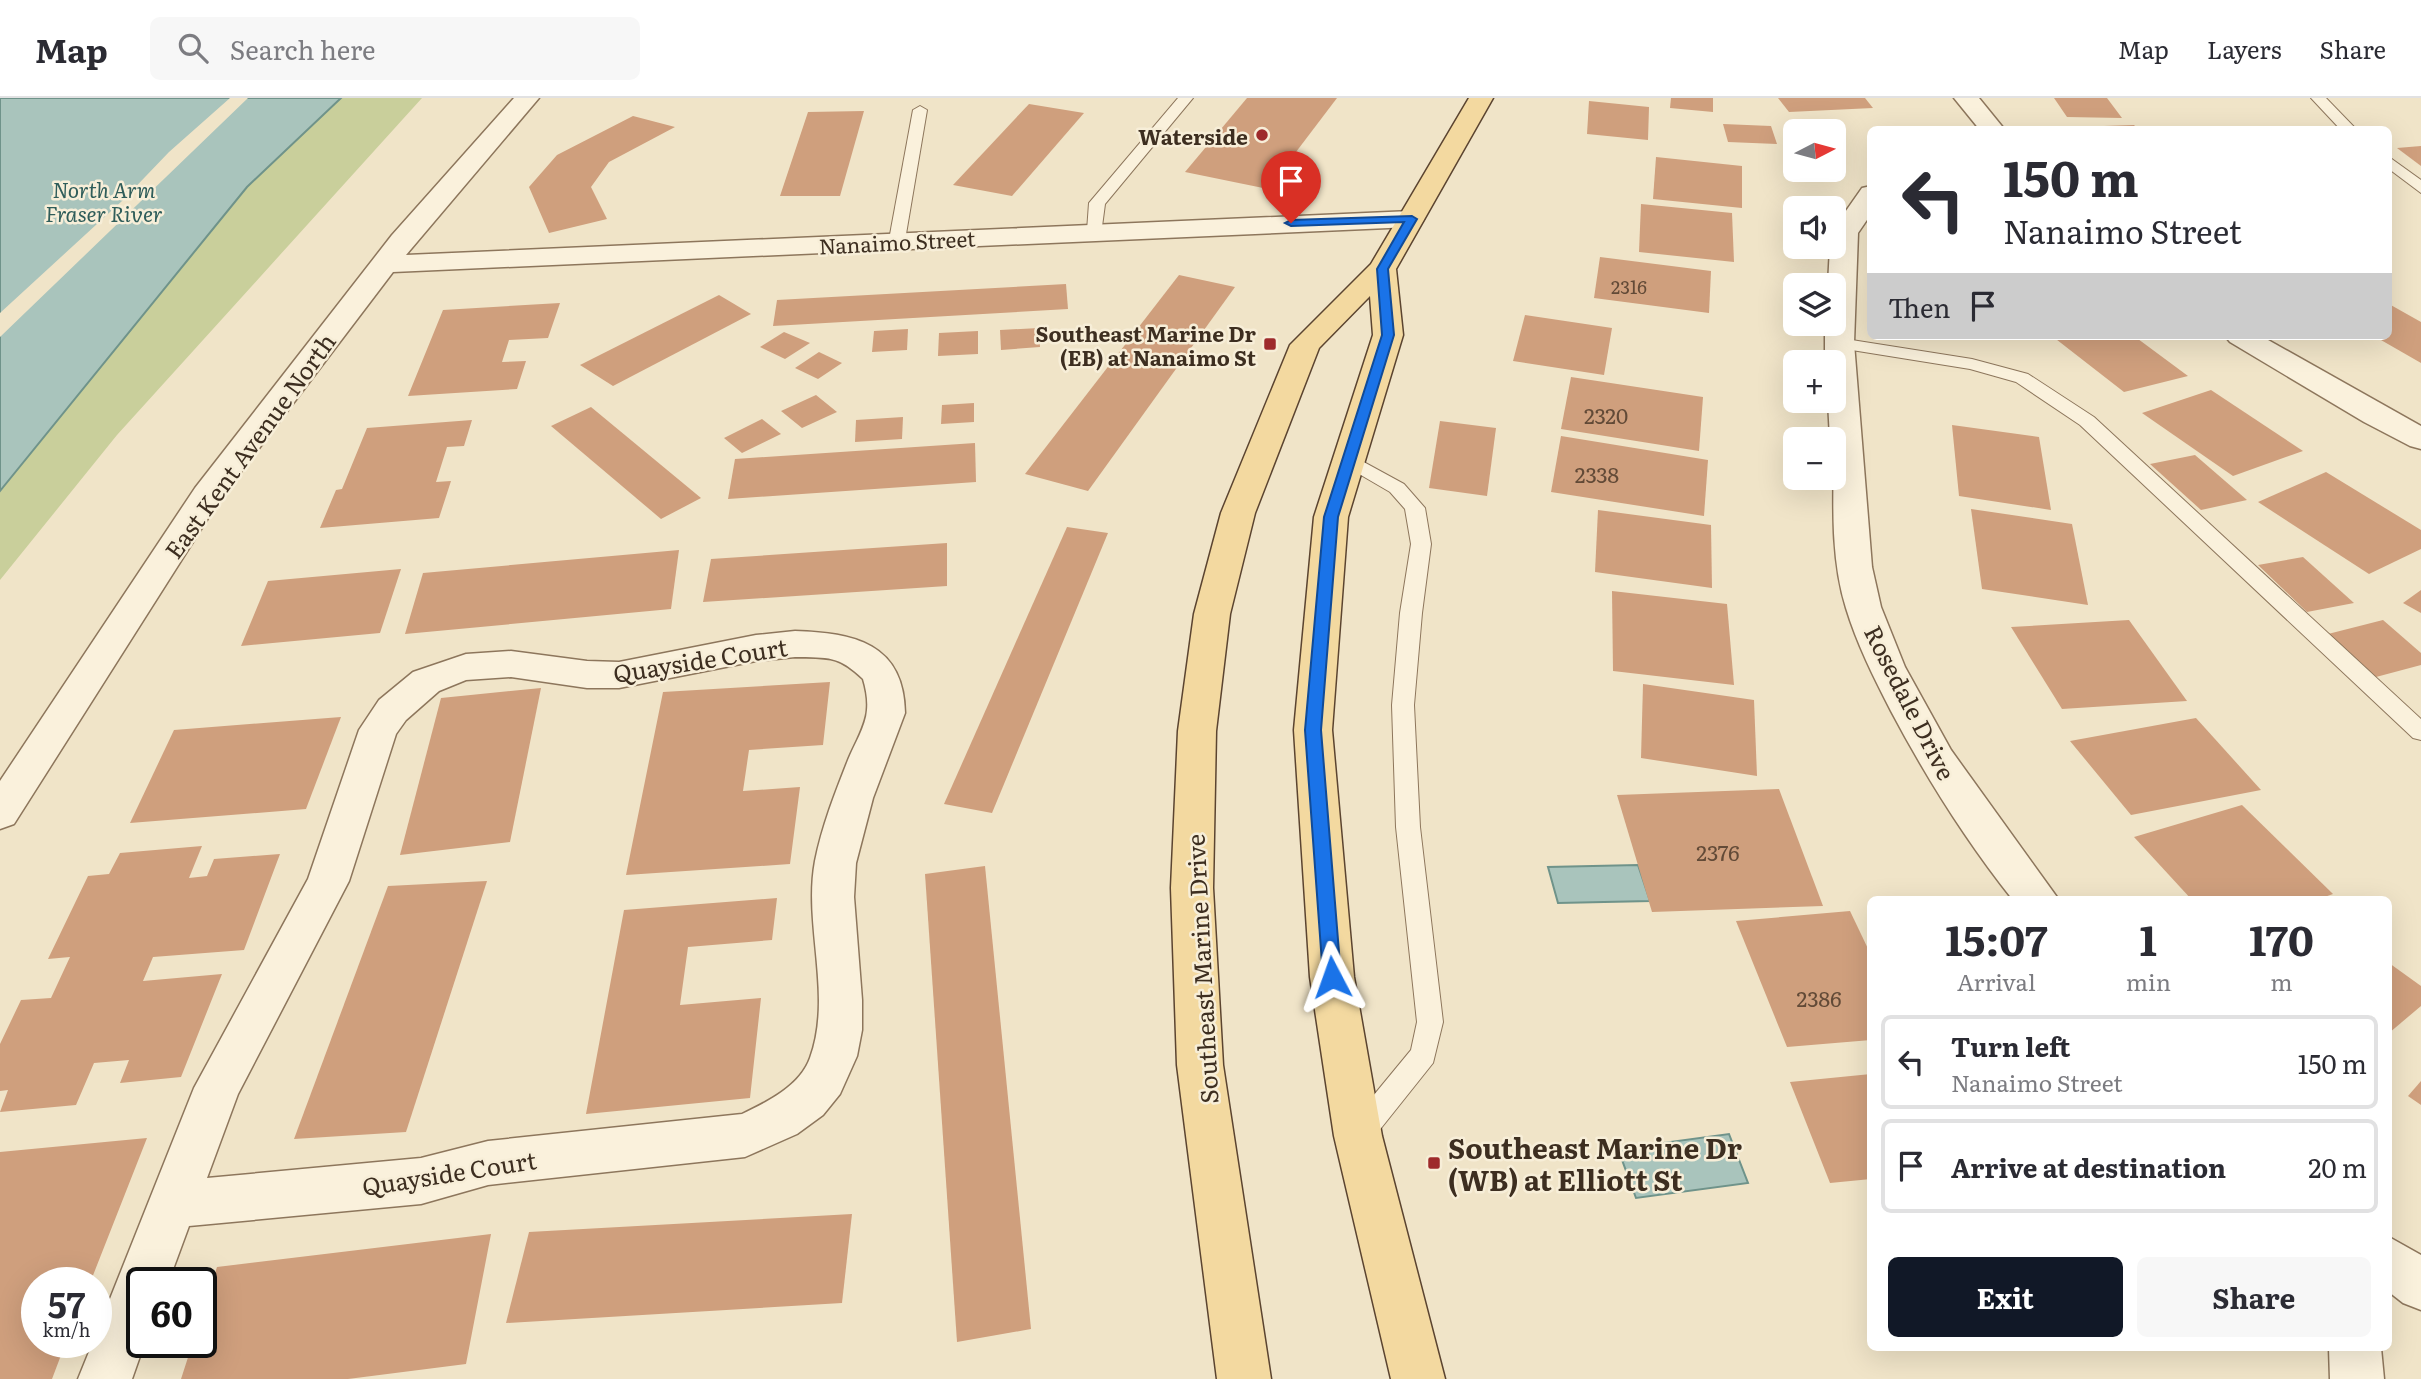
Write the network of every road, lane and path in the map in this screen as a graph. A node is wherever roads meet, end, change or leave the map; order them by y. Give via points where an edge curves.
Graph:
1 (527, 98) edge
2 (1186, 98) edge
3 (1481, 98) edge
4 (1966, 98) edge
5 (2318, 98) edge
6 (920, 110) dead end
7 (1987, 126) edge
8 (2346, 126) edge
9 (2392, 164) edge
10 (2421, 188) edge
11 (1867, 200) edge
12 (1412, 219) junction
13 (1095, 231) junction
14 (897, 240) junction
15 (384, 264) junction
16 (1382, 269) junction
17 (2246, 340) edge
18 (1839, 343) junction
19 (2421, 439) edge
20 (1349, 460) junction
21 (2421, 732) edge
22 (0, 813) edge
23 (2035, 896) edge
24 (1358, 1136) junction
25 (172, 1204) junction
26 (2392, 1264) edge
27 (148, 1267) edge
28 (2421, 1285) edge
29 (126, 1325) edge
30 (2355, 1351) edge
31 (105, 1379) edge
32 (1244, 1379) edge
33 (1418, 1379) edge
34 (2357, 1379) edge

1 - 15 street, East Kent Avenue North
2 - 13 lane via 1097,202
3 - 12 main road, Southeast Marine Drive
4 - 7 street
5 - 8 lane
6 - 14 lane
9 - 10 lane
11 - 18 street, Rosedale Drive via 1844,233
12 - 13 street, Nanaimo Street
12 - 16 main road, Southeast Marine Drive
13 - 14 street, Nanaimo Street
14 - 15 street, Nanaimo Street
15 - 22 street, East Kent Avenue North via 207,495
16 - 20 main road via 1388,335
16 - 32 main road, Southeast Marine Drive via 1305,345 1238,513 1208,640 1197,731 1192,888 1200,1051
17 - 19 street
18 - 21 lane via 1972,364 2022,377 2088,422
18 - 23 street, Rosedale Drive via 1855,567 1863,607 1887,667 1937,760
20 - 24 main road via 1331,517 1313,730 1332,977
20 - 24 lane via 1397,488 1415,508 1421,544 1409,626 1403,741 1430,1022 1423,1055
24 - 33 main road
25 - 25 street, Quayside Court via 217,1088 328,881 378,730 405,695 426,680 477,666 616,675 802,642 864,656 878,670 886,713 838,846 833,886 842,1017 838,1047 826,1075 802,1107 775,1124 744,1135 488,1163 421,1181
25 - 27 street, Quayside Court
26 - 28 street
29 - 31 street, Quayside Court
30 - 34 street

